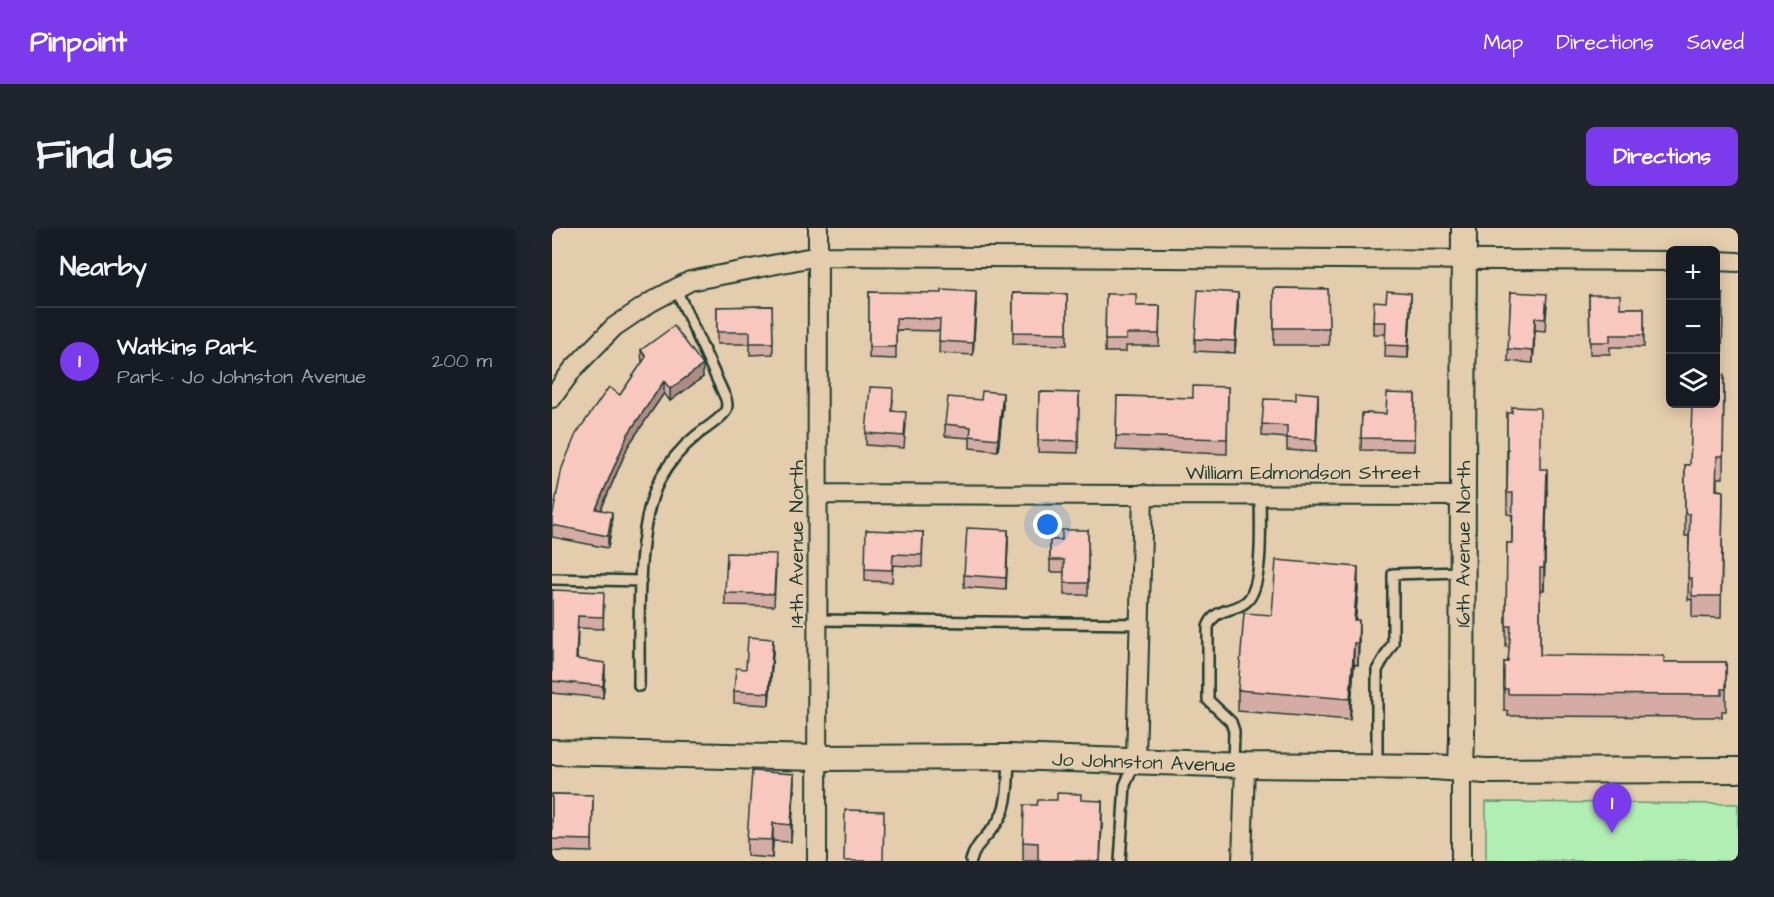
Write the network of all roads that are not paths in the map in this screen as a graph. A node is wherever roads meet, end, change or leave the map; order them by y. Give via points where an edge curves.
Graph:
1 (818, 228) edge
2 (1464, 228) edge
3 (818, 256) junction
4 (1463, 260) junction
5 (1666, 261) edge
6 (1720, 261) edge
7 (1738, 262) edge
8 (676, 289) junction
9 (552, 398) edge
10 (819, 494) junction
11 (1143, 494) junction
12 (1260, 495) junction
13 (1462, 496) junction
14 (1462, 572) junction
15 (552, 579) edge
16 (641, 581) junction
17 (818, 620) junction
18 (1141, 624) junction
19 (639, 686) dead end
20 (552, 752) edge
21 (1009, 757) junction
22 (817, 758) junction
23 (1136, 760) junction
24 (1239, 764) junction
25 (1377, 766) junction
26 (1461, 768) junction
27 (1738, 770) edge
28 (817, 861) edge
29 (971, 861) edge
30 (1120, 861) edge
31 (1242, 861) edge
32 (1461, 861) edge

1 - 3 street, 14th Avenue North
2 - 4 street, 16th Avenue North
3 - 4 street
3 - 8 street via 690,281
3 - 10 street, 14th Avenue North
4 - 5 street
4 - 13 street, 16th Avenue North
6 - 7 street
8 - 9 street via 614,327 573,369
8 - 16 lane via 728,408 673,459 659,482 647,514
10 - 11 street, William Edmondson Street
10 - 17 street, 14th Avenue North
11 - 12 street, William Edmondson Street
11 - 18 street
12 - 13 street, William Edmondson Street
12 - 24 lane via 1258,571 1253,594 1240,606 1216,614 1208,627 1208,700 1230,722
13 - 14 street, 16th Avenue North
14 - 25 lane via 1393,574 1393,643 1377,670
14 - 26 street, 16th Avenue North
15 - 16 lane
16 - 19 lane
17 - 18 lane
17 - 22 street, 14th Avenue North
18 - 23 street
20 - 22 street, Jo Johnston Avenue
21 - 22 street, Jo Johnston Avenue
21 - 23 street, Jo Johnston Avenue
21 - 29 lane via 1000,818
22 - 28 street, 14th Avenue North
23 - 24 street, Jo Johnston Avenue
23 - 30 lane via 1125,785
24 - 25 street, Jo Johnston Avenue
24 - 31 street
25 - 26 street, Jo Johnston Avenue
26 - 27 street, Jo Johnston Avenue
26 - 32 street, 16th Avenue North

